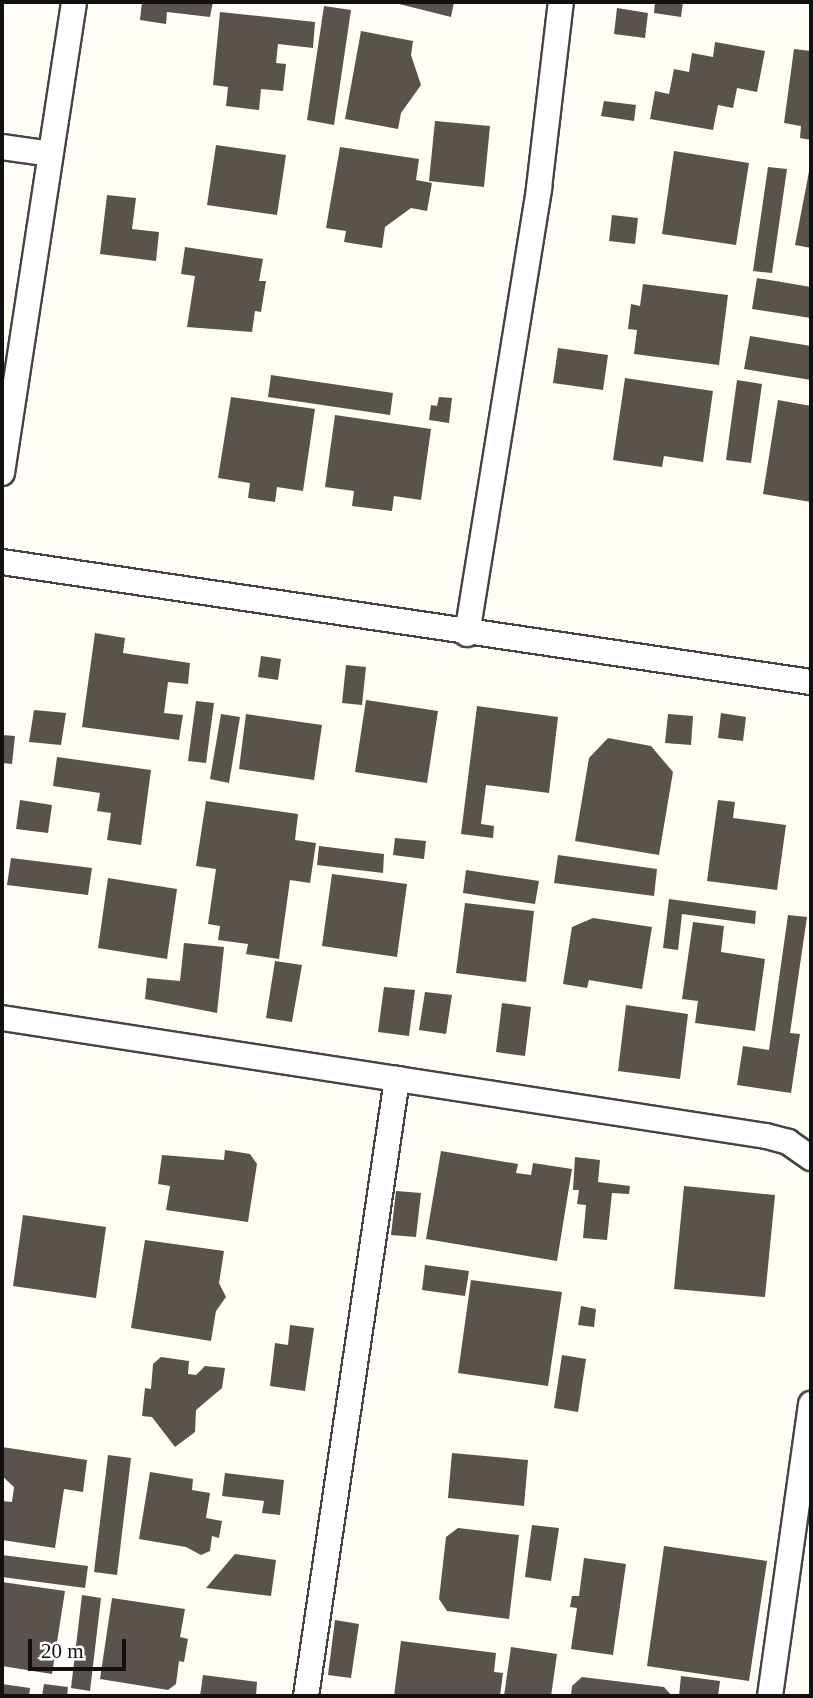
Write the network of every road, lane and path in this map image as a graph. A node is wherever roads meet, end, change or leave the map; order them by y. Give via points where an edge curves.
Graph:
1 (74, 2) edge
2 (561, 2) edge
3 (2, 148) edge
4 (51, 155) junction
5 (2, 473) edge
6 (2, 562) edge
7 (467, 634) junction
8 (811, 682) edge
9 (2, 1018) edge
10 (397, 1079) junction
11 (811, 1158) edge
12 (811, 1404) edge
13 (306, 1696) edge
14 (770, 1696) edge

1 - 4 street
2 - 7 street via 539,188
3 - 4 street
4 - 5 street
6 - 7 street
7 - 8 street
9 - 10 street
10 - 11 street via 766,1136 788,1142
10 - 13 street
12 - 14 street

